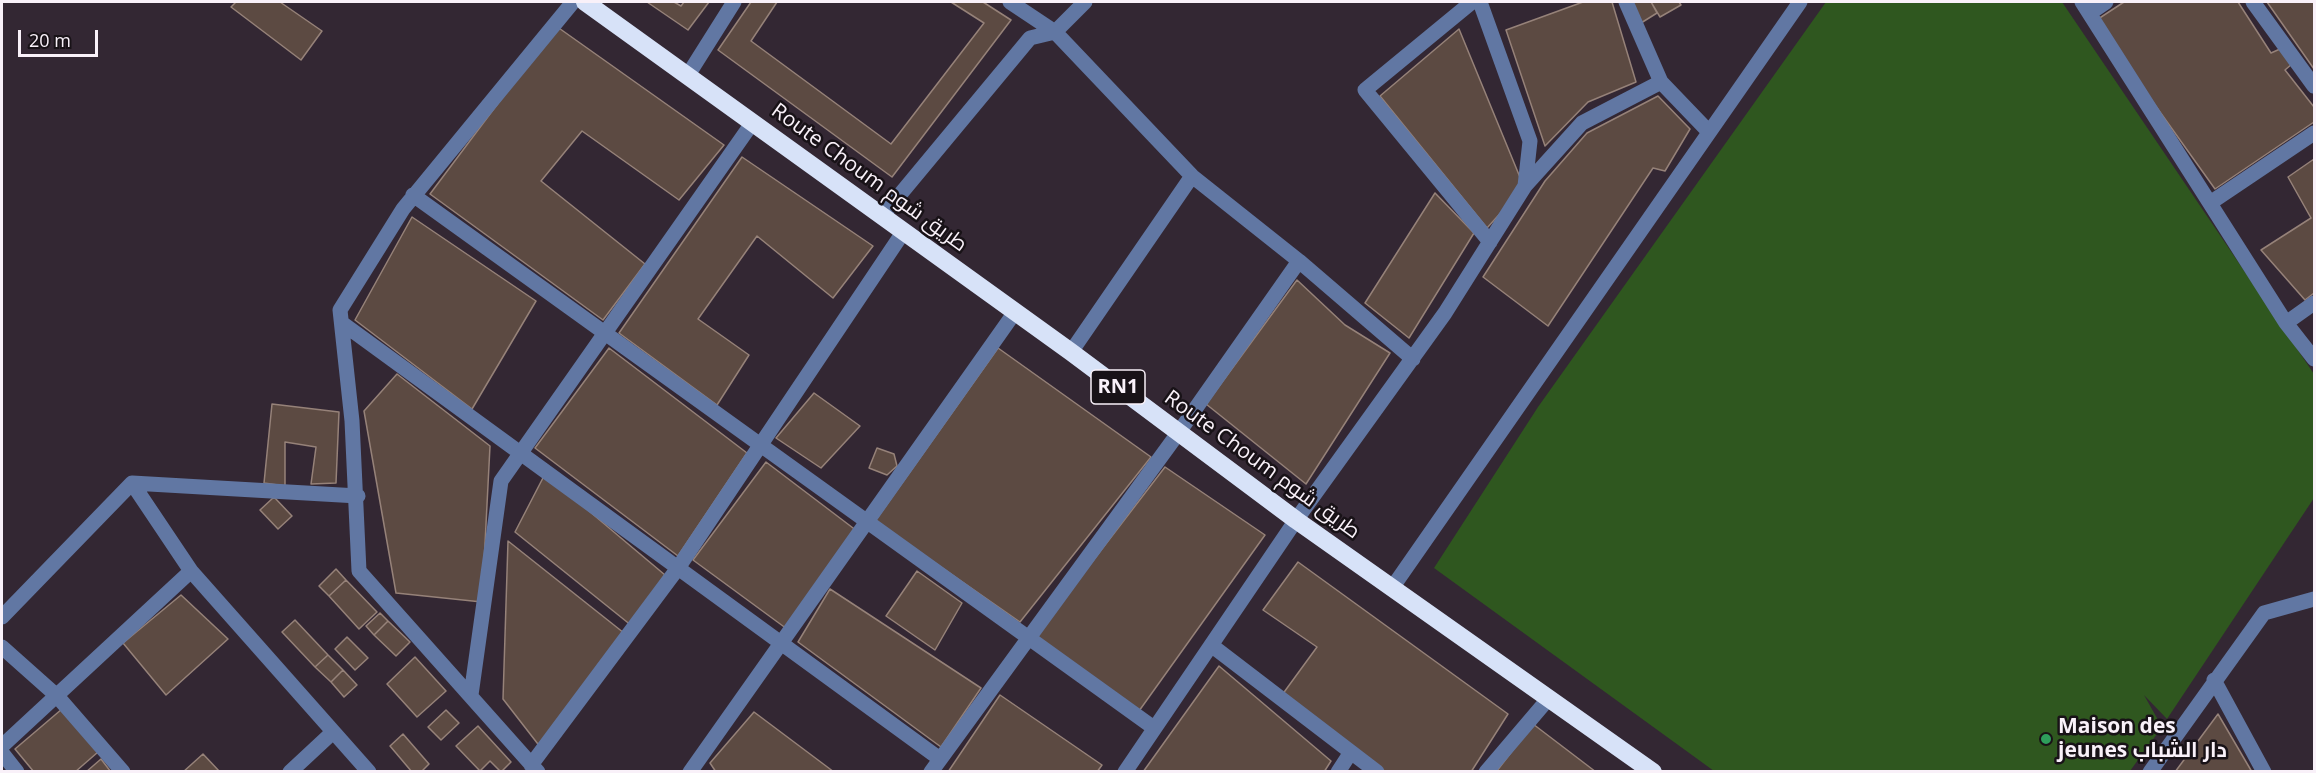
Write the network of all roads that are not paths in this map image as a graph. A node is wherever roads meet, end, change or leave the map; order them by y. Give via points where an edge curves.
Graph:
1 (573, 2) edge
2 (585, 2) edge
3 (734, 2) edge
4 (1010, 2) edge
5 (1085, 2) edge
6 (1472, 2) edge
7 (1480, 2) edge
8 (1626, 2) edge
9 (1800, 2) edge
10 (2106, 2) edge
11 (2253, 2) edge
12 (2086, 7) edge
13 (1055, 32) junction
14 (688, 75) junction
15 (1661, 82) junction
16 (2314, 86) edge
17 (753, 122) junction
18 (1709, 132) junction
19 (2314, 133) edge
20 (1192, 177) junction
21 (1525, 186) junction
22 (413, 195) junction
23 (2210, 203) junction
24 (883, 215) junction
25 (904, 231) junction
26 (1490, 242) junction
27 (1299, 261) junction
28 (2314, 303) edge
29 (1015, 312) junction
30 (342, 323) junction
31 (2286, 323) junction
32 (606, 333) junction
33 (1071, 352) junction
34 (1413, 359) junction
35 (2314, 359) edge
36 (1179, 432) junction
37 (762, 446) junction
38 (520, 453) junction
39 (132, 483) junction
40 (358, 496) junction
41 (1296, 520) junction
42 (868, 522) junction
43 (678, 568) junction
44 (191, 571) junction
45 (1392, 588) junction
46 (2314, 599) edge
47 (2, 617) edge
48 (1028, 638) junction
49 (781, 643) junction
50 (1211, 645) junction
51 (2, 648) edge
52 (2214, 680) junction
53 (471, 695) junction
54 (57, 696) junction
55 (1549, 698) junction
56 (1154, 728) junction
57 (333, 732) junction
58 (2, 746) edge
59 (1351, 752) junction
60 (2, 753) edge
61 (936, 765) edge
62 (534, 768) edge
63 (17, 771) edge
64 (123, 771) edge
65 (290, 771) edge
66 (369, 771) edge
67 (690, 771) edge
68 (1125, 771) edge
69 (1338, 771) edge
70 (1377, 771) edge
71 (1486, 771) edge
72 (1653, 771) edge
73 (2150, 771) edge
74 (2264, 771) edge

1 - 22 street
2 - 14 highway, Route Choum طريق شوم / RN1
3 - 14 street
4 - 13 street
5 - 13 street
6 - 26 street via 1365,90
7 - 21 street via 1530,141
8 - 15 street
9 - 18 street
10 - 12 street
11 - 16 street
12 - 23 street
13 - 20 street
13 - 24 street via 1030,38
14 - 17 highway, Route Choum طريق شوم / RN1
15 - 18 street
15 - 21 street via 1582,123
17 - 24 highway, Route Choum طريق شوم / RN1
17 - 32 street
18 - 45 street
19 - 23 street
20 - 27 street
20 - 33 street
21 - 26 street
22 - 30 street via 340,310
22 - 32 street
23 - 31 street
24 - 25 highway, Route Choum طريق شوم / RN1
25 - 29 highway, Route Choum طريق شوم / RN1
25 - 37 street
26 - 34 street
27 - 34 street
27 - 36 street
28 - 31 street
29 - 33 highway, Route Choum طريق شوم / RN1
29 - 42 street
30 - 38 street
30 - 40 street
31 - 35 street
32 - 37 street
32 - 38 street
33 - 36 highway, Route Choum طريق شوم / RN1
34 - 41 street
36 - 41 highway, Route Choum طريق شوم / RN1
36 - 48 street
37 - 42 street
37 - 43 street
38 - 43 street
38 - 53 street via 501,482
39 - 40 street
39 - 44 street
39 - 47 street
40 - 53 street via 359,571
41 - 45 highway, Route Choum طريق شوم / RN1
41 - 50 street
42 - 48 street
42 - 49 street
43 - 49 street
43 - 62 street
44 - 54 street
44 - 57 street
45 - 55 highway, Route Choum طريق شوم / RN1
46 - 52 street via 2264,613
48 - 56 street
48 - 61 street
49 - 61 street
49 - 67 street
50 - 56 street
50 - 59 street
51 - 54 street
52 - 73 street
52 - 74 street
53 - 62 street
54 - 58 street
54 - 64 street
55 - 71 street
55 - 72 highway, Route Choum طريق شوم / RN1
56 - 68 street
57 - 65 street
57 - 66 street
59 - 69 street
59 - 70 street
60 - 63 street

